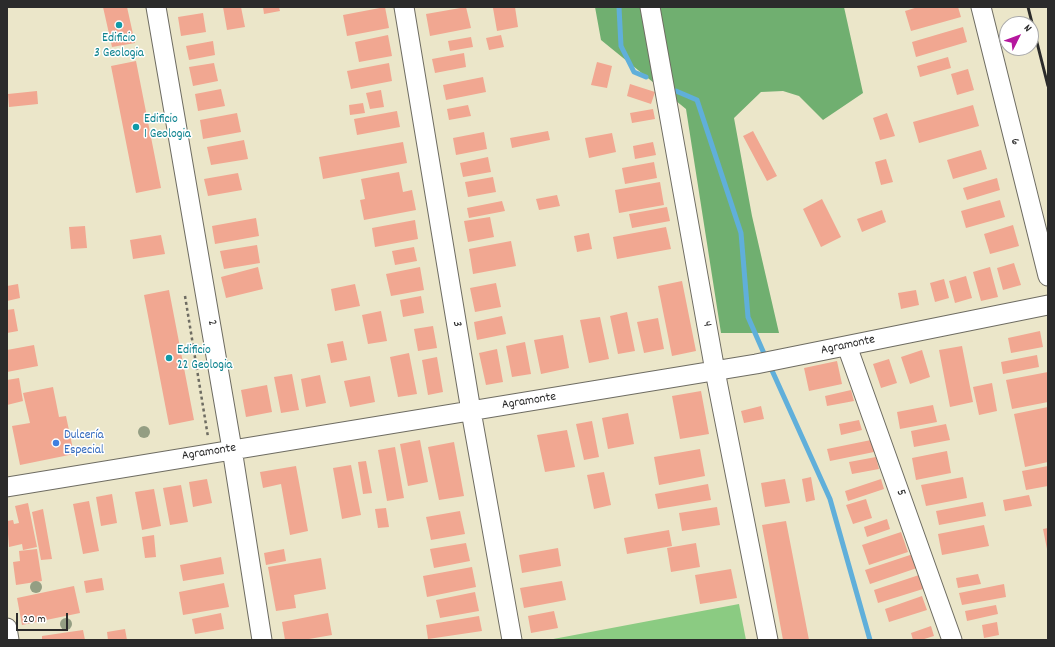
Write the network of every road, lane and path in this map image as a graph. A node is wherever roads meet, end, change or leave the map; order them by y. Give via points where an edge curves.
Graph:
1 (156, 7) edge
2 (404, 7) edge
3 (650, 7) edge
4 (981, 7) edge
5 (1048, 276) edge
6 (1048, 305) edge
7 (847, 346) junction
8 (714, 371) junction
9 (471, 411) junction
10 (232, 449) junction
11 (7, 487) edge
12 (7, 628) edge
13 (9, 640) edge
14 (262, 640) edge
15 (512, 640) edge
16 (768, 640) edge
17 (952, 640) edge

1 - 10 street, 2
2 - 9 street, 3
3 - 8 street, 4
4 - 5 street, 6
6 - 7 street, Agramonte
7 - 8 street, Agramonte
7 - 17 street, 5
8 - 9 street, Agramonte
8 - 16 street, 4
9 - 10 street, Agramonte
9 - 15 street, 3
10 - 11 street, Agramonte
10 - 14 street, 2
12 - 13 street

